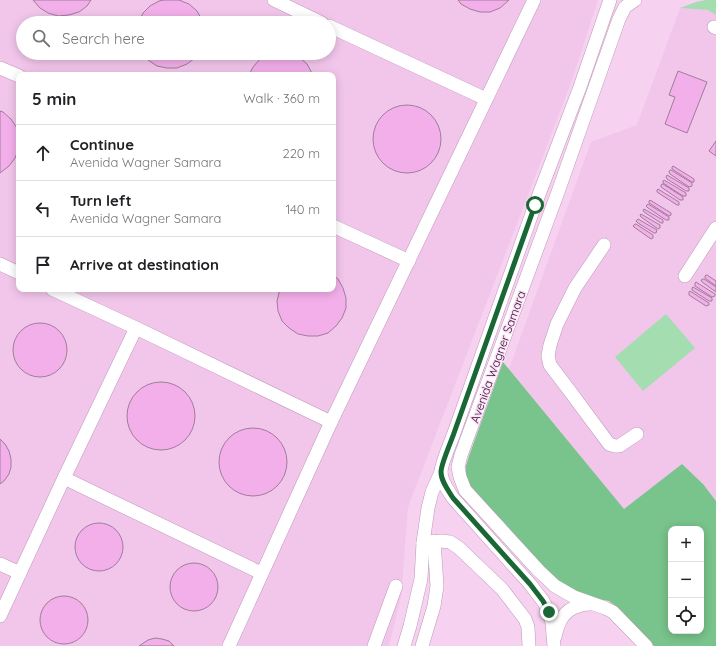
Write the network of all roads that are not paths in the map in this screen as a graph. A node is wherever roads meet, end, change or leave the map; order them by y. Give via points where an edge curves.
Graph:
1 (274, 0) edge
2 (534, 0) edge
3 (610, 0) edge
4 (635, 0) edge
5 (307, 16) edge
6 (336, 29) edge
7 (0, 68) edge
8 (16, 75) edge
9 (486, 99) junction
10 (336, 227) edge
11 (716, 228) edge
12 (604, 245) dead end
13 (409, 261) junction
14 (0, 264) edge
15 (16, 272) edge
16 (685, 276) dead end
17 (58, 292) edge
18 (136, 328) junction
19 (331, 422) junction
20 (637, 434) dead end
21 (441, 472) junction
22 (64, 478) junction
23 (429, 542) junction
24 (0, 564) edge
25 (20, 573) junction
26 (261, 573) junction
27 (396, 586) dead end
28 (592, 604) junction
29 (0, 616) edge
30 (553, 644) edge
31 (228, 646) edge
32 (374, 646) edge
33 (404, 646) edge
34 (422, 646) edge
35 (529, 646) edge
36 (646, 646) edge

1 - 5 street
2 - 9 street
3 - 21 street, Avenida Wagner Samara
4 - 28 street, Avenida Wagner Samara via 625,7 619,19 458,467 465,490 539,571 556,586
6 - 9 street
7 - 8 street
9 - 13 street
10 - 13 street
11 - 16 street
12 - 20 street via 575,288 557,324 548,356 550,366 609,444 619,446
13 - 19 street
14 - 15 street
17 - 18 street
18 - 19 street
18 - 22 street
19 - 26 street
21 - 23 street, Avenida Wagner Samara via 428,508
21 - 30 street via 453,498 543,601 552,623
22 - 25 street
22 - 26 street
23 - 33 street
23 - 34 street via 437,586
23 - 35 street via 450,542 502,589 525,619
24 - 25 street
25 - 29 street
26 - 31 street
27 - 32 street
28 - 30 street via 579,606 561,618
28 - 36 street, Avenida Wagner Samara via 613,612

